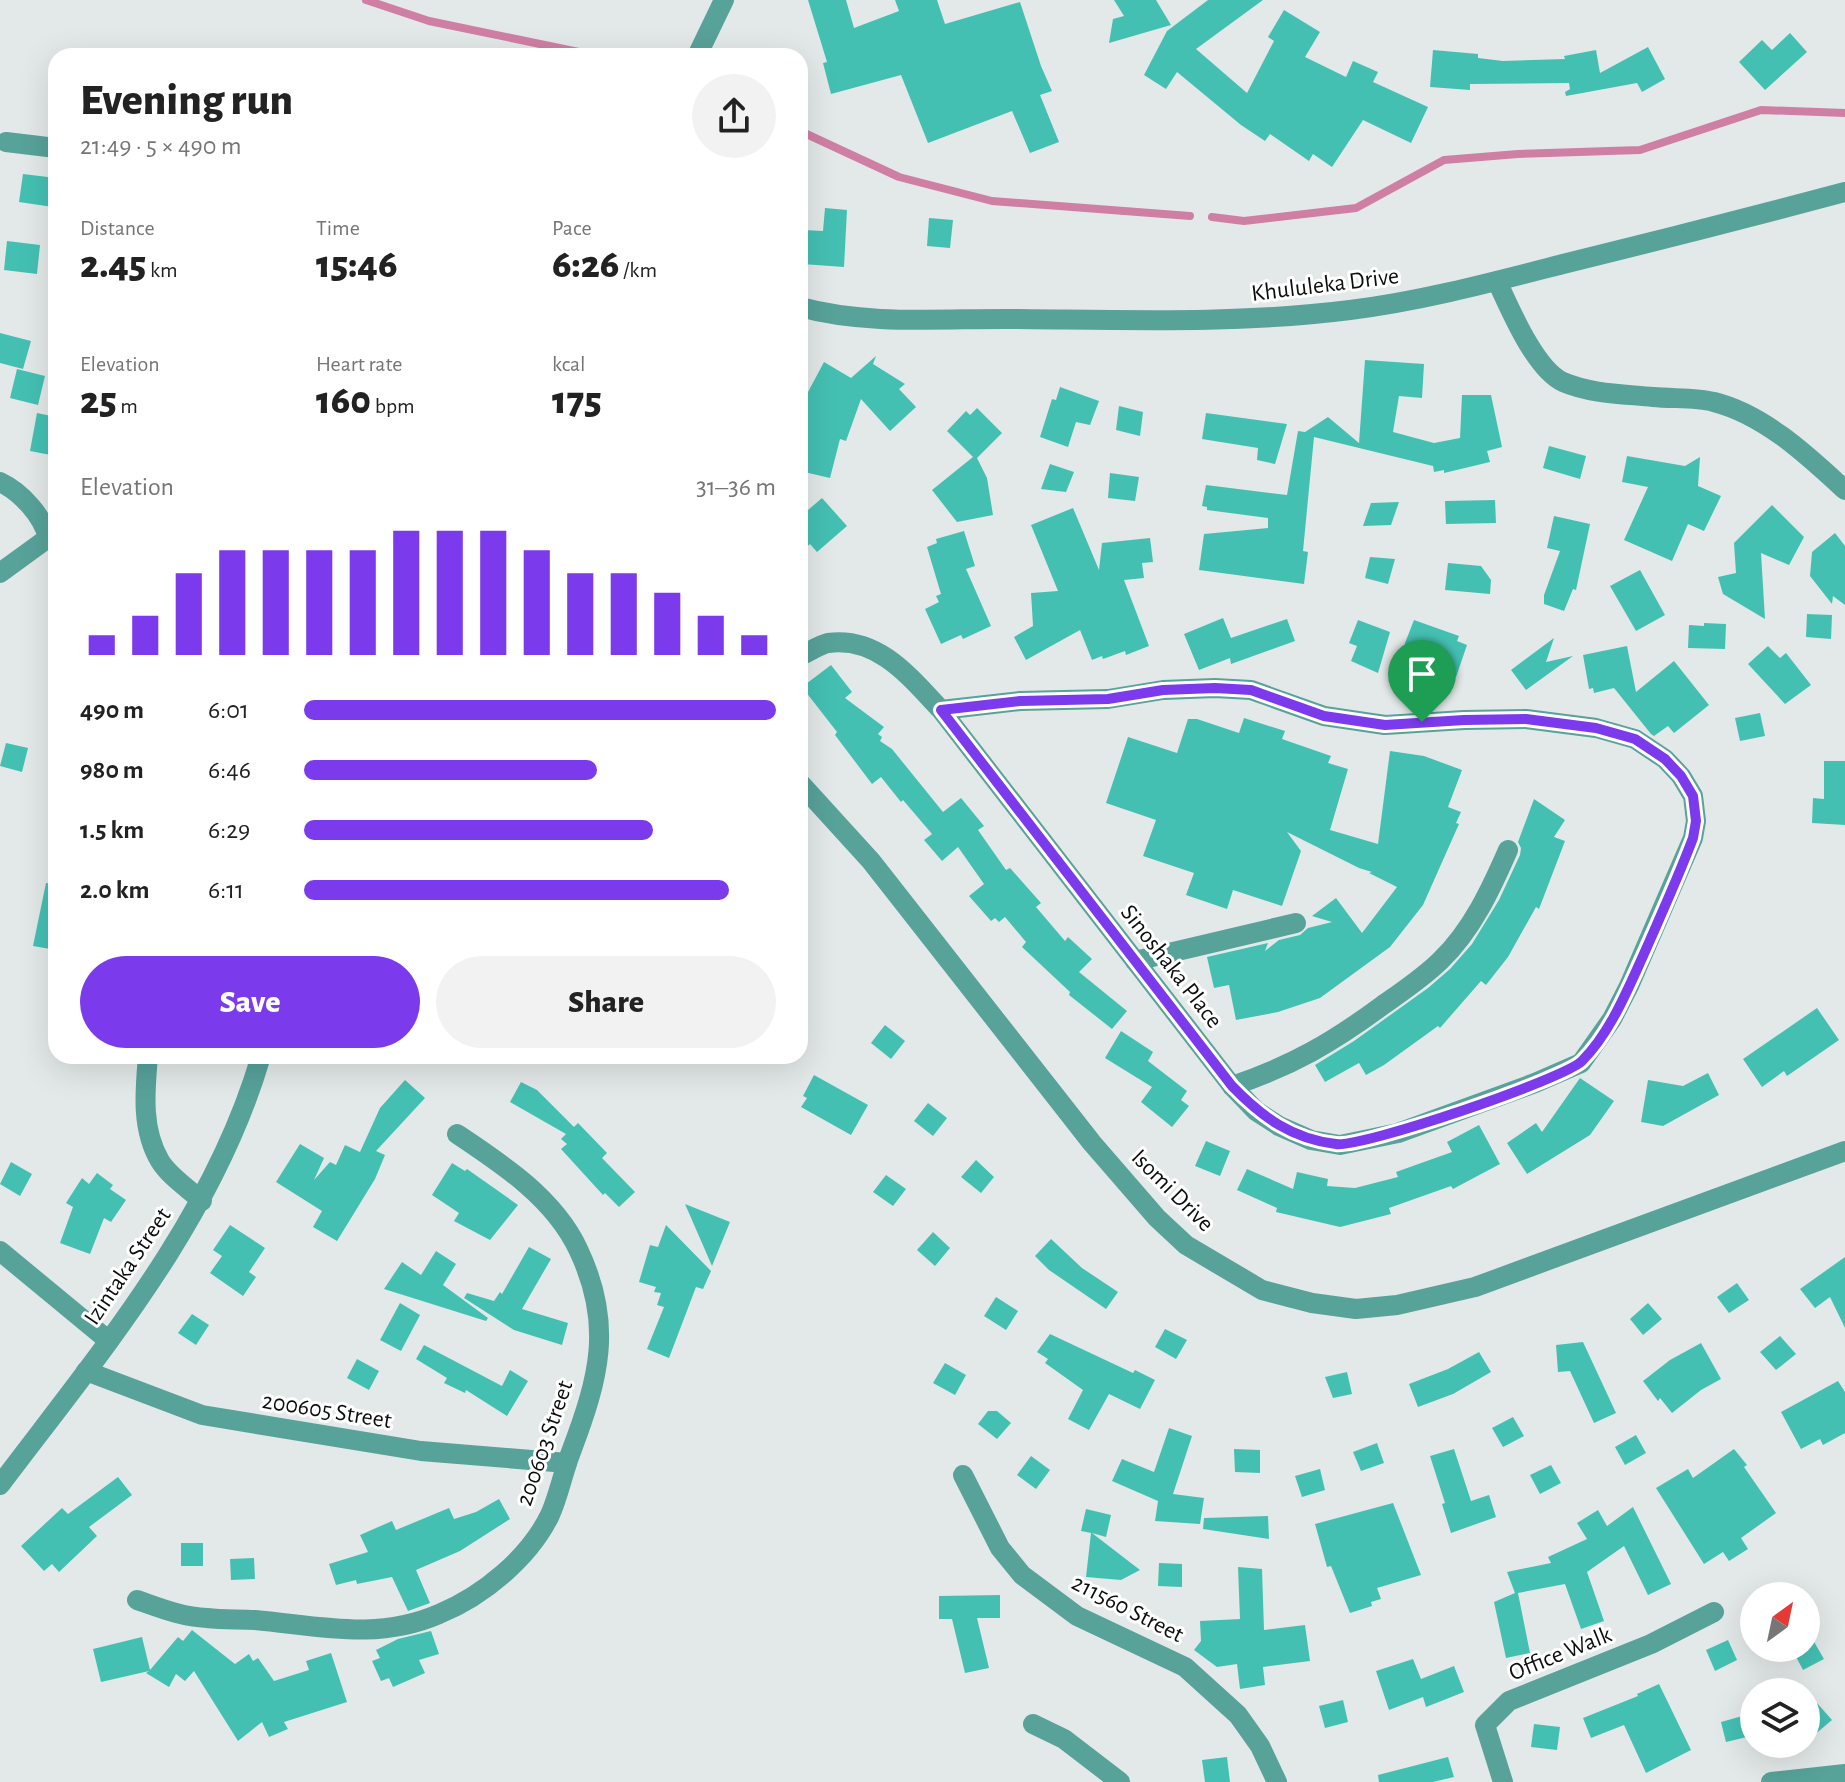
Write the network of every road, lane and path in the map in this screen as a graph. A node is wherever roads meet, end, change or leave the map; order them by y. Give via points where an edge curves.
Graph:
1 (724, 0) edge
2 (701, 48) edge
3 (6, 142) dead end
4 (48, 147) edge
5 (1845, 192) edge
6 (1497, 281) junction
7 (808, 309) edge
8 (0, 482) edge
9 (1845, 490) edge
10 (48, 529) edge
11 (48, 541) edge
12 (0, 573) edge
13 (808, 652) edge
14 (941, 710) junction
15 (808, 791) edge
16 (1508, 850) dead end
17 (1296, 923) dead end
18 (1135, 961) junction
19 (147, 1064) edge
20 (258, 1064) edge
21 (1232, 1086) junction
22 (457, 1134) dead end
23 (1845, 1151) edge
24 (202, 1201) junction
25 (0, 1251) edge
26 (109, 1341) junction
27 (86, 1371) junction
28 (567, 1463) junction
29 (963, 1475) dead end
30 (0, 1485) edge
31 (137, 1600) dead end
32 (1714, 1612) dead end
33 (1033, 1724) dead end
34 (1845, 1774) edge
35 (1120, 1782) edge
36 (1277, 1782) edge
37 (1503, 1782) edge
38 (1771, 1782) edge

1 - 2 street
3 - 4 street
5 - 6 street, Khululeka Drive
6 - 7 street, Khululeka Drive via 1391,304 1261,319 876,318
6 - 9 street via 1543,365 1560,381 1587,390 1713,401 1784,438
8 - 10 street
11 - 12 street
13 - 14 street, Sinoshaka Place via 826,643 858,643 886,656
14 - 18 street, Sinoshaka Place
14 - 21 street, Sinoshaka Place via 1108,699 1163,690 1251,690 1324,716 1385,725 1526,719 1583,725 1635,739 1681,776 1693,796 1693,838 1629,986 1581,1063 1398,1133 1340,1145 1279,1126
15 - 23 street, Isomi Drive via 871,861 1157,1218 1186,1245 1262,1290 1356,1309 1475,1287
16 - 21 street via 1483,903 1442,959 1328,1044 1297,1062
17 - 18 street
18 - 21 street, Sinoshaka Place
19 - 24 street via 148,1128 161,1163
20 - 24 street, Izintaka Street
22 - 28 street, 200603 Street via 529,1187 560,1219 588,1273 600,1315 601,1342 590,1396
24 - 26 street, Izintaka Street
25 - 26 street
26 - 27 street, Izintaka Street
27 - 28 street, 200605 Street via 202,1415 421,1451
27 - 30 street, Izintaka Street
28 - 31 street, 200603 Street via 550,1515 510,1567 441,1614 397,1629 204,1618
29 - 36 street, 211560 Street via 993,1536 1022,1575 1077,1616 1185,1667 1238,1715
32 - 37 street, Office Walk via 1651,1644 1509,1701 1485,1725
33 - 35 street via 1064,1739
34 - 38 street

